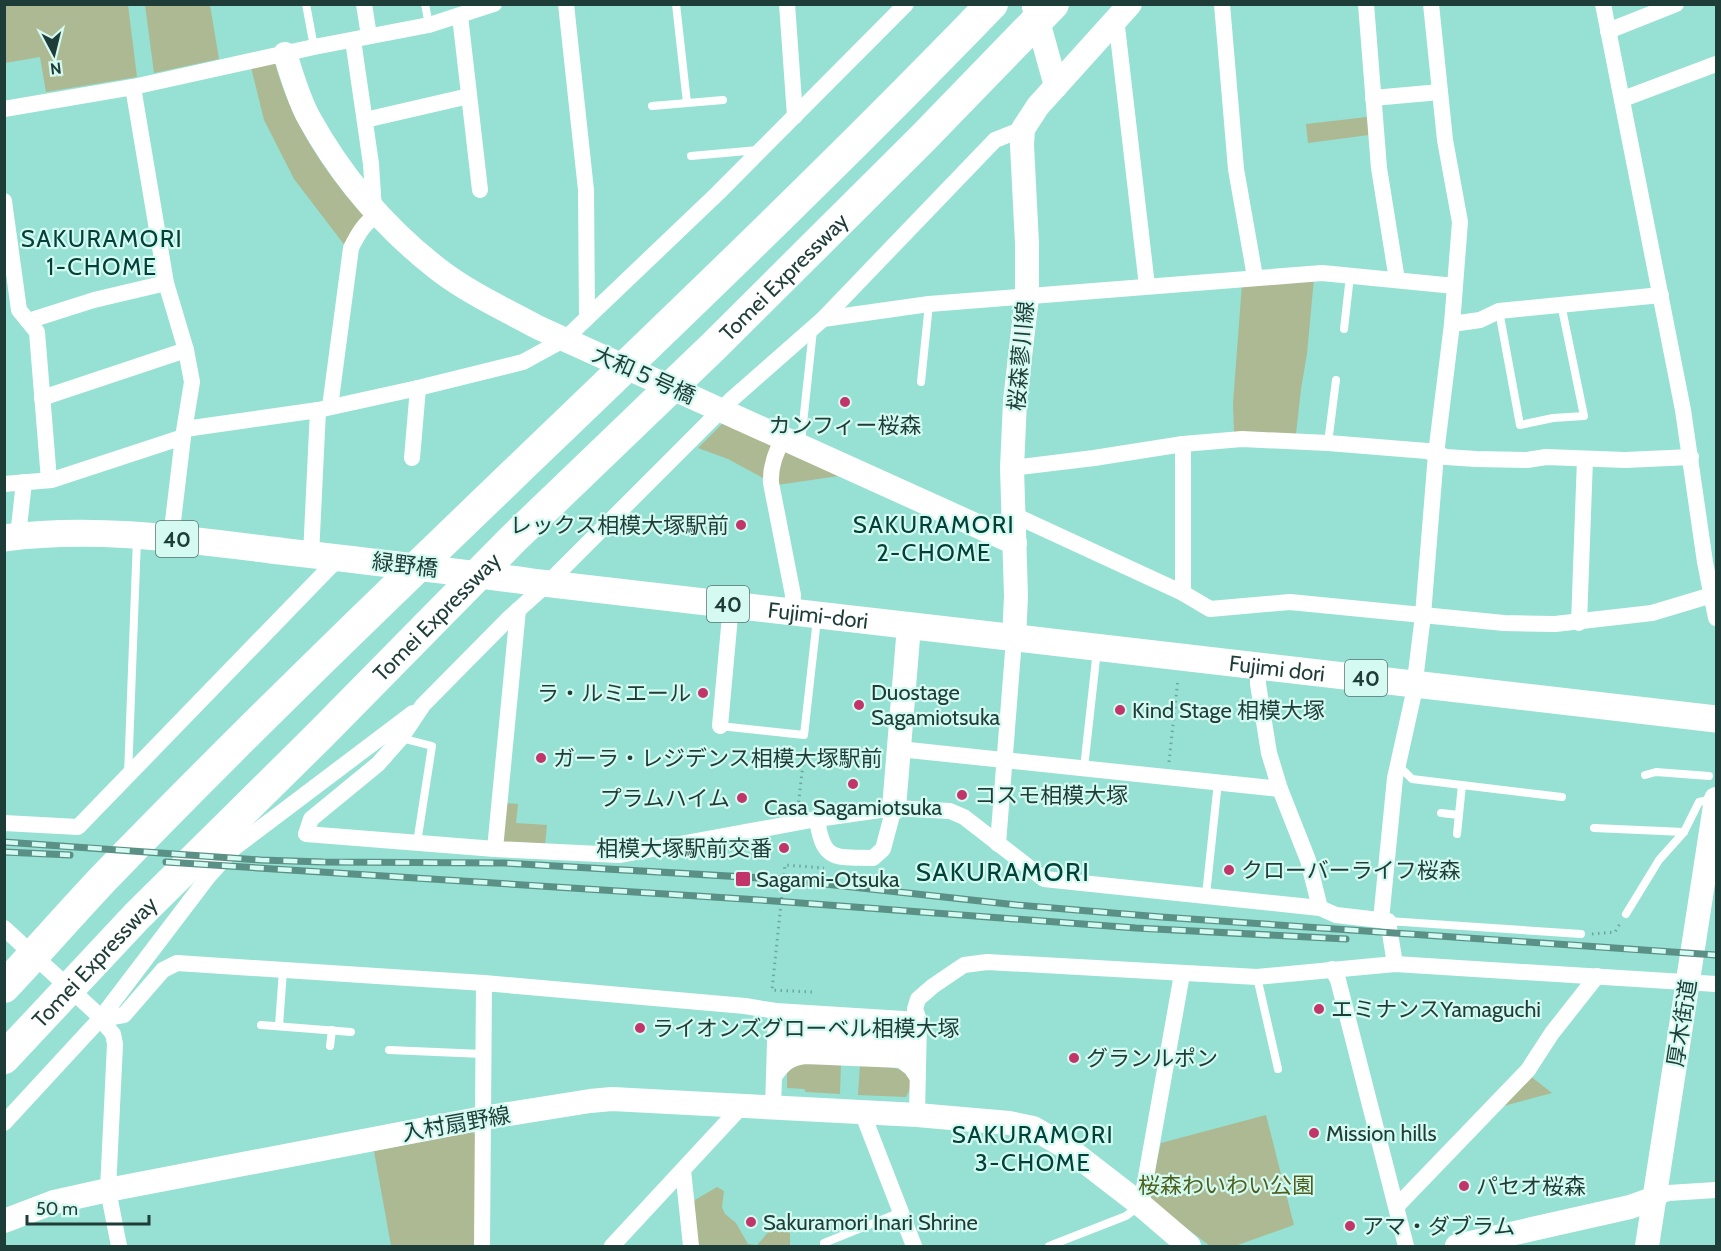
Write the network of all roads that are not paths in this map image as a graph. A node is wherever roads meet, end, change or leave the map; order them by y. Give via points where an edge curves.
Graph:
1 (306, 4) edge
2 (364, 4) edge
3 (425, 4) edge
4 (494, 4) edge
5 (566, 4) edge
6 (676, 4) edge
7 (786, 4) edge
8 (906, 4) edge
9 (992, 4) edge
10 (1033, 4) edge
11 (1053, 4) edge
12 (1222, 4) edge
13 (1366, 4) edge
14 (1431, 4) edge
15 (1603, 4) edge
16 (1676, 4) edge
17 (1123, 11) edge
18 (460, 16) junction
19 (429, 25) junction
20 (1608, 32) junction
21 (361, 38) junction
22 (314, 47) junction
23 (285, 54) junction
24 (1716, 64) edge
25 (1054, 79) junction
26 (133, 87) junction
27 (1440, 92) junction
28 (469, 96) junction
29 (1373, 98) junction
30 (1623, 99) junction
31 (723, 100) dead end
32 (687, 103) junction
33 (652, 106) dead end
34 (4, 109) edge
35 (795, 116) junction
36 (365, 120) junction
37 (1023, 129) junction
38 (761, 150) junction
39 (691, 156) dead end
40 (480, 190) dead end
41 (4, 201) edge
42 (376, 212) junction
43 (1350, 276) junction
44 (1255, 277) junction
45 (1397, 280) junction
46 (166, 284) junction
47 (1147, 286) junction
48 (1455, 286) junction
49 (1661, 295) junction
50 (1027, 296) junction
51 (929, 304) junction
52 (1561, 304) junction
53 (1500, 311) junction
54 (587, 318) junction
55 (28, 321) junction
56 (818, 323) junction
57 (1452, 324) junction
58 (1344, 329) dead end
59 (573, 343) junction
60 (186, 350) junction
61 (1336, 380) dead end
62 (921, 382) dead end
63 (418, 388) junction
64 (42, 398) junction
65 (714, 407) junction
66 (324, 409) junction
67 (184, 433) junction
68 (792, 442) junction
69 (1328, 443) junction
70 (1183, 444) junction
71 (1436, 454) junction
72 (1690, 457) junction
73 (412, 458) dead end
74 (1585, 459) junction
75 (1012, 468) junction
76 (49, 480) junction
77 (24, 482) junction
78 (4, 484) edge
79 (1014, 515) junction
80 (137, 535) junction
81 (11, 537) edge
82 (171, 538) junction
83 (1015, 543) junction
84 (311, 555) junction
85 (346, 557) junction
86 (540, 583) junction
87 (1183, 593) junction
88 (1712, 595) junction
89 (731, 605) junction
90 (518, 609) junction
91 (805, 614) junction
92 (1423, 615) junction
93 (1716, 618) edge
94 (1579, 623) junction
95 (909, 626) junction
96 (1014, 639) junction
97 (1097, 648) junction
98 (1258, 666) junction
99 (1414, 684) junction
100 (423, 705) junction
101 (1716, 719) edge
102 (720, 726) joint
103 (401, 738) junction
104 (899, 750) junction
105 (1004, 760) junction
106 (1399, 766) junction
107 (1084, 768) junction
108 (128, 775) junction
109 (1645, 775) dead end
110 (1709, 776) dead end
111 (1218, 782) junction
112 (1462, 785) junction
113 (1280, 789) junction
114 (1562, 797) dead end
115 (1716, 798) edge
116 (894, 808) junction
117 (1441, 813) dead end
118 (1459, 815) junction
119 (818, 819) junction
120 (4, 823) edge
121 (1594, 828) dead end
122 (1684, 832) junction
123 (1457, 834) dead end
124 (417, 843) junction
125 (998, 844) junction
126 (495, 849) junction
127 (1206, 895) junction
128 (1320, 908) junction
129 (1626, 914) dead end
130 (1384, 921) junction
131 (4, 928) edge
132 (1581, 934) road end
133 (1395, 964) junction
134 (1332, 969) junction
135 (284, 970) junction
136 (1182, 974) junction
137 (1597, 976) junction
138 (1257, 977) junction
139 (1688, 982) junction
140 (484, 983) junction
141 (1716, 984) edge
142 (4, 987) edge
143 (776, 1011) junction
144 (97, 1015) junction
145 (919, 1020) junction
146 (261, 1025) dead end
147 (279, 1026) junction
148 (332, 1030) junction
149 (351, 1032) dead end
150 (330, 1046) dead end
151 (389, 1050) dead end
152 (483, 1054) junction
153 (4, 1058) edge
154 (774, 1061) junction
155 (918, 1064) junction
156 (1278, 1069) dead end
157 (741, 1107) junction
158 (773, 1108) junction
159 (862, 1112) junction
160 (917, 1115) junction
161 (483, 1118) junction
162 (4, 1123) edge
163 (683, 1170) junction
164 (108, 1190) junction
165 (1716, 1190) edge
166 (1655, 1198) junction
167 (1141, 1205) junction
168 (1396, 1206) junction
169 (901, 1212) junction
170 (4, 1221) edge
171 (824, 1243) dead end
172 (118, 1246) edge
173 (482, 1246) edge
174 (612, 1246) edge
175 (691, 1246) edge
176 (914, 1246) edge
177 (1049, 1246) edge
178 (1189, 1246) edge
179 (1406, 1246) edge
180 (1457, 1246) edge
181 (1647, 1246) edge

1 - 22 lane
2 - 21 street
3 - 19 lane
4 - 18 street
5 - 54 street via 586,190
6 - 32 lane
7 - 35 street
8 - 35 street
9 - 142 highway, Tomei Expressway via 880,120 283,698 103,880
10 - 25 street
11 - 153 highway, Tomei Expressway via 137,916
12 - 44 street via 1236,169
13 - 29 street
14 - 27 street
15 - 20 street
16 - 20 street
17 - 25 street
17 - 47 street
18 - 19 street
18 - 28 street
19 - 21 street
20 - 30 street
21 - 22 street
21 - 36 street
22 - 23 street
23 - 26 street
23 - 42 street, 大和５号橋 via 308,116 336,162
24 - 30 street
25 - 37 street
26 - 34 street
26 - 46 street
27 - 29 street
27 - 48 street via 1460,222
28 - 36 street
28 - 40 street
29 - 45 street via 1379,168
30 - 49 street
31 - 32 lane
32 - 33 lane
35 - 38 street
36 - 42 street
37 - 50 street, 桜森蓼川線
37 - 56 street via 995,140
38 - 39 lane
38 - 54 street
41 - 55 street via 19,310
42 - 59 street, 大和５号橋 via 440,271 483,298
42 - 66 street via 358,233 351,249
43 - 44 street via 1322,273
43 - 45 street
43 - 58 lane
44 - 47 street
45 - 48 street
46 - 55 street via 94,300
46 - 60 street
47 - 50 street
48 - 57 street
49 - 52 street
49 - 72 street
50 - 51 street
50 - 75 street, 桜森蓼川線
51 - 56 street
51 - 62 lane
52 - 53 street
52 - 53 lane via 1584,416 1520,425
53 - 57 street via 1480,320
54 - 59 street
55 - 64 street via 37,333
56 - 65 street
56 - 68 lane
57 - 71 street
59 - 63 street via 523,362
59 - 65 street, 大和５号橋
60 - 64 street
60 - 67 street via 192,382
61 - 69 lane
63 - 66 street
63 - 73 street
64 - 76 street
65 - 68 street, 大和５号橋
65 - 86 street
66 - 67 street
66 - 84 street
67 - 76 street
67 - 82 street
68 - 83 street, 大和５号橋
68 - 91 street via 773,458 771,477 793,596
69 - 70 street via 1242,440
69 - 71 street
70 - 75 street
70 - 87 street
71 - 74 street via 1476,459
71 - 92 street
72 - 74 street
72 - 88 street
74 - 94 street
75 - 79 street, 桜森蓼川線
76 - 77 street
77 - 78 street
77 - 81 street
79 - 83 street, 桜森蓼川線
79 - 87 street
80 - 81 main road, 40 via 90,532
80 - 82 main road, 40
80 - 108 lane
82 - 84 main road, 40
83 - 96 street, 桜森蓼川線
84 - 85 main road, 40
85 - 86 main road, 緑野橋 / 40
85 - 108 street via 330,567
86 - 89 main road, Fujimi-dori / 40
86 - 90 street
87 - 92 street via 1210,609 1290,602
88 - 93 street
88 - 94 street via 1652,613
89 - 91 main road, Fujimi-dori / 40
89 - 102 street
90 - 100 street
90 - 126 street
91 - 95 main road, Fujimi-dori / 40
91 - 102 lane via 804,735
92 - 94 street via 1504,623
92 - 99 street
95 - 96 main road, Fujimi dori / 40
95 - 104 street
96 - 97 main road, Fujimi dori / 40
96 - 105 street
97 - 98 main road, Fujimi dori / 40
97 - 107 lane
98 - 99 main road, Fujimi dori / 40
98 - 113 street via 1269,753
99 - 101 main road, Fujimi dori / 40
99 - 106 street
100 - 103 street
100 - 144 street via 234,848
103 - 124 lane via 432,746
103 - 124 street via 378,764 311,819 306,834
104 - 105 street
104 - 116 street
105 - 107 street
105 - 125 street
106 - 112 lane via 1412,779
106 - 130 street
107 - 111 street
108 - 120 street via 78,827
109 - 110 lane via 1656,772
111 - 113 street
111 - 127 lane
112 - 114 lane
112 - 118 lane
113 - 128 street via 1308,860
115 - 122 lane via 1699,802
115 - 139 street, 厚木街道
116 - 119 street
116 - 119 street via 883,849 873,858 829,853 820,839
116 - 125 street via 950,811
117 - 118 lane
118 - 123 lane
119 - 126 street via 620,855
121 - 122 lane
122 - 129 lane via 1659,860
124 - 126 street
125 - 127 street via 1044,879
127 - 128 street
128 - 130 street via 1336,915
130 - 132 lane
130 - 133 street
131 - 144 street
133 - 134 street
133 - 137 street
134 - 138 street
134 - 168 street
135 - 140 street
135 - 144 street via 177,963 163,970 124,1014
135 - 147 lane
136 - 138 street
136 - 145 street via 975,962 958,968 918,999 915,1009
136 - 167 street
137 - 139 street
137 - 168 street via 1528,1070
138 - 156 lane
139 - 141 street
139 - 166 street, 厚木街道
140 - 143 street
140 - 152 street
143 - 145 street
143 - 154 street
144 - 162 street
144 - 164 street via 113,1034 115,1044
145 - 155 street
146 - 147 lane
147 - 148 lane
148 - 149 lane
148 - 150 lane
151 - 152 lane
152 - 161 street
154 - 155 street via 784,1064 793,1057 805,1056 901,1060 911,1068
154 - 155 street via 782,1036 804,1028 902,1035 910,1039
154 - 158 street
155 - 160 street
157 - 158 street, 入村扇野線
157 - 161 street, 入村扇野線 via 612,1099
157 - 163 street
158 - 159 street, 入村扇野線
159 - 160 street, 入村扇野線
159 - 169 street
160 - 167 street, 入村扇野線 via 1033,1128
161 - 164 street, 入村扇野線
161 - 173 street
163 - 174 street
163 - 175 street
164 - 170 street, 入村扇野線 via 54,1202
164 - 172 street
165 - 166 street via 1668,1193
166 - 180 street
166 - 181 street, 厚木街道
167 - 177 lane via 1126,1216
167 - 178 street, 入村扇野線
168 - 179 street
169 - 171 lane
169 - 176 street

